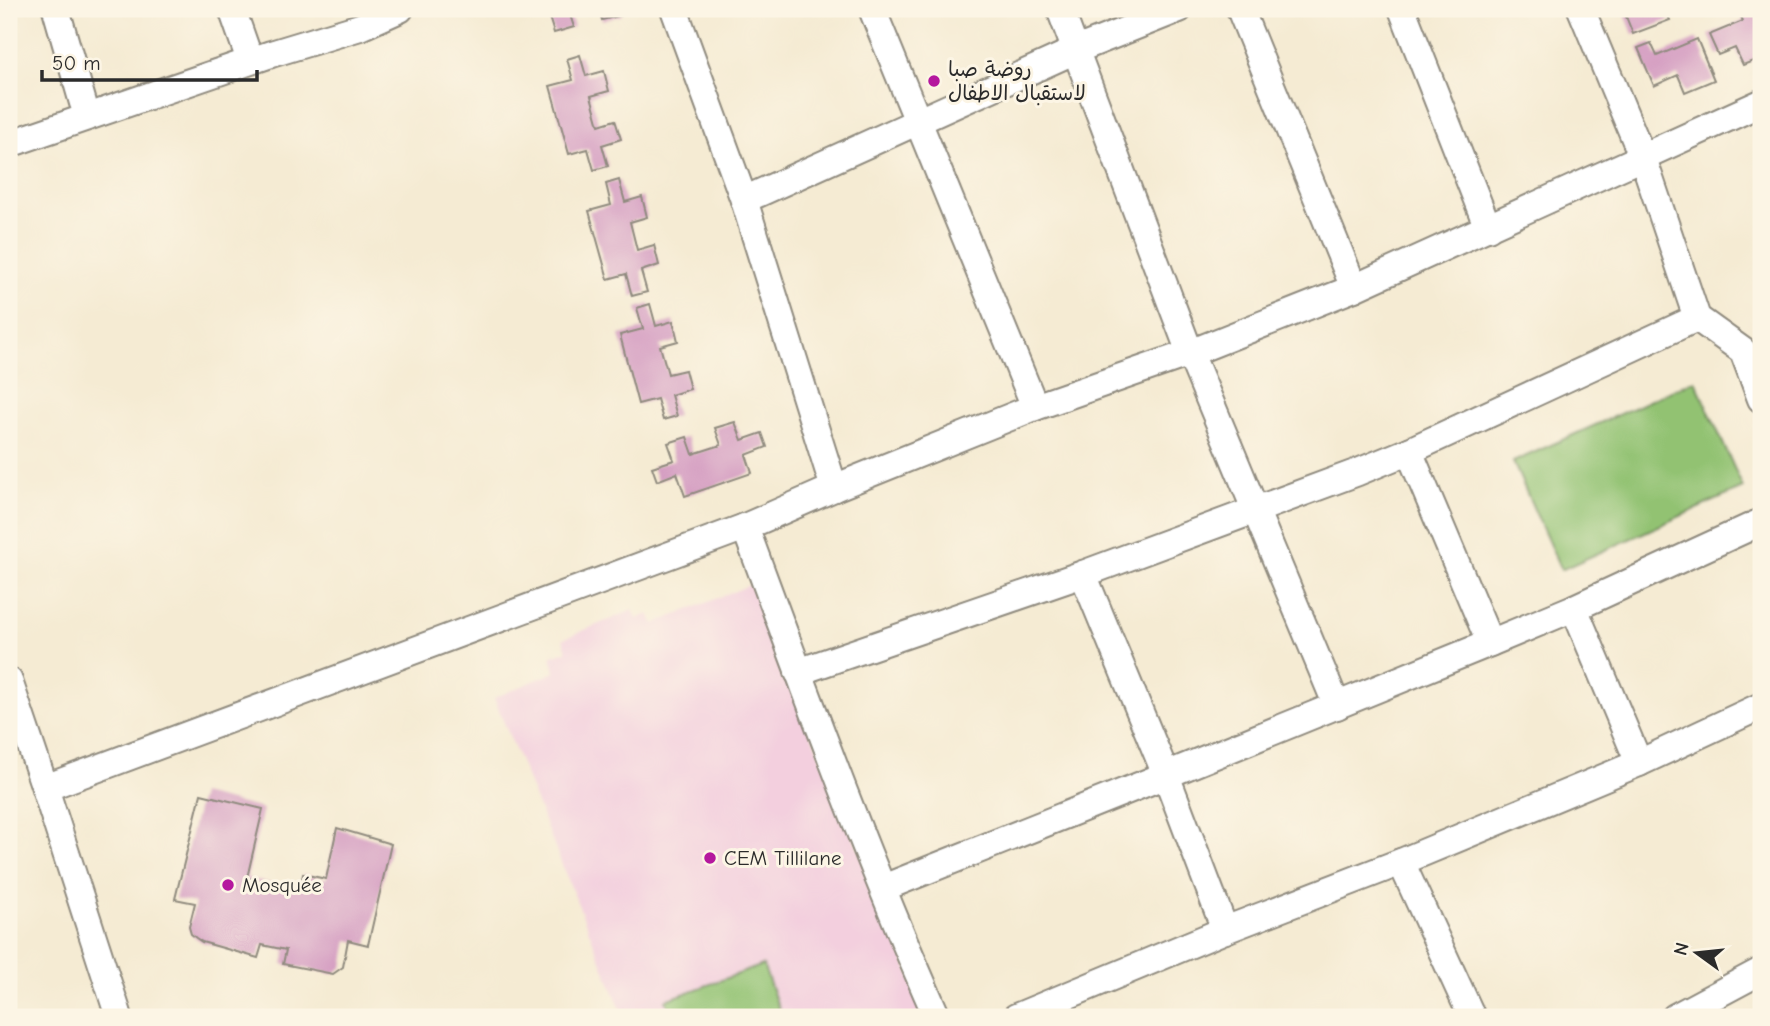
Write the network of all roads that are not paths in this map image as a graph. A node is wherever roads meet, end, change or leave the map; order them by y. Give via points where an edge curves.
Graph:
1 (56, 9) edge
2 (232, 9) edge
3 (361, 9) edge
4 (400, 9) edge
5 (674, 9) edge
6 (872, 9) edge
7 (1060, 9) edge
8 (1179, 9) edge
9 (1240, 9) edge
10 (1402, 9) edge
11 (1581, 9) edge
12 (246, 49) junction
13 (1076, 50) junction
14 (83, 103) junction
15 (1761, 103) edge
16 (918, 121) junction
17 (9, 128) edge
18 (9, 144) edge
19 (1643, 158) junction
20 (744, 200) junction
21 (1488, 228) junction
22 (1354, 288) junction
23 (1697, 318) junction
24 (1752, 347) edge
25 (1190, 354) junction
26 (1761, 399) edge
27 (1035, 407) junction
28 (1409, 451) junction
29 (834, 488) junction
30 (1254, 511) junction
31 (1761, 522) edge
32 (746, 527) junction
33 (1083, 574) junction
34 (1574, 608) junction
35 (1490, 643) junction
36 (798, 672) junction
37 (9, 686) edge
38 (1336, 706) junction
39 (1761, 706) edge
40 (1639, 763) junction
41 (1166, 775) junction
42 (45, 788) junction
43 (1401, 862) junction
44 (883, 888) junction
45 (1225, 930) junction
46 (1761, 971) edge
47 (119, 1017) edge
48 (937, 1017) edge
49 (1016, 1017) edge
50 (1472, 1017) edge
51 (1675, 1017) edge

1 - 14 street
2 - 12 street
3 - 12 street
4 - 18 street via 360,27
5 - 20 street
6 - 16 street
7 - 13 street
8 - 13 street
9 - 22 street
10 - 21 street
11 - 19 street
12 - 14 street
13 - 16 street
13 - 25 street
14 - 17 street
15 - 19 street
16 - 20 street
16 - 27 street
19 - 21 street
19 - 23 street
20 - 29 street
21 - 22 street
22 - 25 street
23 - 24 street
23 - 28 street
24 - 26 street
25 - 27 street
25 - 30 street
27 - 29 street
28 - 30 street
28 - 35 street
29 - 32 street
30 - 33 street
30 - 38 street
31 - 34 street
32 - 36 street
32 - 42 street
33 - 36 street
33 - 41 street
34 - 35 street
34 - 40 street
35 - 38 street
36 - 44 street
37 - 42 street
38 - 41 street
39 - 40 street
40 - 43 street
41 - 44 street
41 - 45 street
42 - 47 street
43 - 45 street
43 - 50 street
44 - 48 street
45 - 49 street
46 - 51 street

